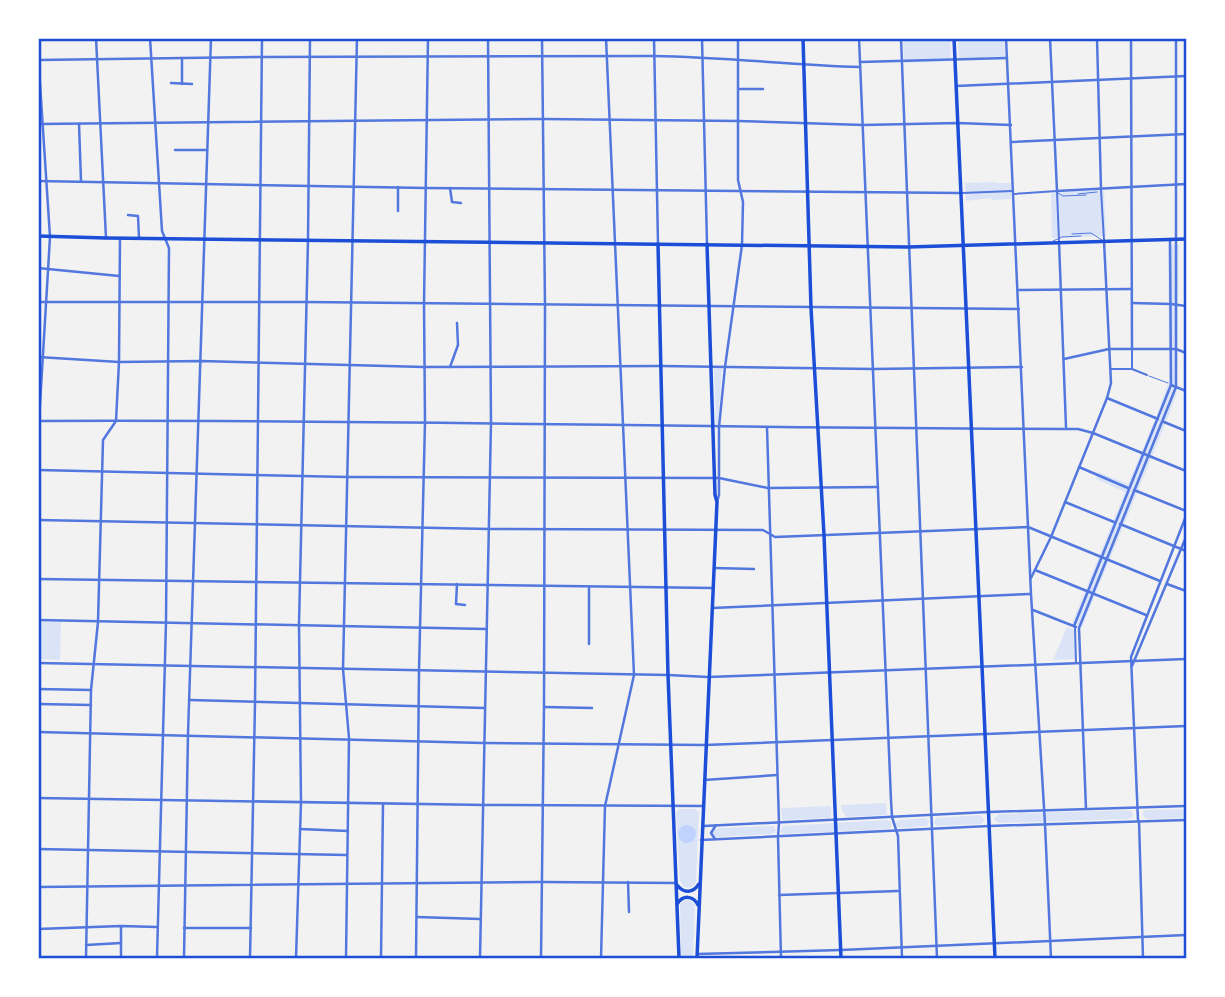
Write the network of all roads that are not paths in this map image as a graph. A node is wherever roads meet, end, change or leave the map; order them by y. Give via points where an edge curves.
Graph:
1 (96, 38) edge
2 (150, 38) edge
3 (211, 38) edge
4 (261, 38) edge
5 (310, 38) edge
6 (357, 38) edge
7 (428, 38) edge
8 (488, 38) edge
9 (542, 38) edge
10 (606, 38) edge
11 (654, 38) edge
12 (702, 38) edge
13 (738, 38) edge
14 (803, 38) edge
15 (859, 38) edge
16 (901, 38) edge
17 (954, 38) edge
18 (1006, 38) edge
19 (1050, 38) edge
20 (1097, 38) edge
21 (1131, 38) edge
22 (1176, 38) edge
23 (38, 53) edge
24 (357, 56) junction
25 (428, 56) junction
26 (488, 56) junction
27 (542, 56) junction
28 (607, 56) junction
29 (654, 56) junction
30 (261, 57) junction
31 (310, 57) junction
32 (702, 57) junction
33 (151, 58) junction
34 (182, 58) junction
35 (210, 58) junction
36 (1007, 58) junction
37 (97, 59) junction
38 (738, 59) junction
39 (955, 59) junction
40 (39, 60) edge
41 (902, 61) junction
42 (860, 64) junction
43 (804, 65) junction
44 (1186, 76) edge
45 (1176, 77) junction
46 (1131, 79) junction
47 (1098, 80) junction
48 (171, 83) dead end
49 (1053, 83) junction
50 (182, 84) junction
51 (192, 84) dead end
52 (1008, 85) junction
53 (956, 86) junction
54 (739, 89) junction
55 (763, 89) dead end
56 (427, 119) junction
57 (488, 119) junction
58 (543, 119) junction
59 (309, 120) junction
60 (355, 120) junction
61 (610, 120) junction
62 (656, 120) junction
63 (261, 121) junction
64 (704, 121) junction
65 (739, 121) junction
66 (155, 122) junction
67 (208, 122) junction
68 (40, 124) edge
69 (79, 124) junction
70 (101, 124) junction
71 (806, 124) junction
72 (904, 124) junction
73 (958, 124) junction
74 (863, 125) junction
75 (1011, 125) junction
76 (1186, 134) edge
77 (1176, 135) junction
78 (1131, 137) junction
79 (1099, 139) junction
80 (1055, 141) junction
81 (1012, 142) junction
82 (175, 150) dead end
83 (207, 150) junction
84 (38, 181) edge
85 (46, 181) junction
86 (81, 181) junction
87 (104, 182) junction
88 (158, 183) junction
89 (206, 183) junction
90 (260, 184) junction
91 (1176, 184) junction
92 (1186, 184) edge
93 (308, 185) junction
94 (354, 186) junction
95 (398, 187) junction
96 (1131, 187) junction
97 (426, 188) junction
98 (450, 188) junction
99 (488, 188) junction
100 (544, 189) junction
101 (1099, 189) junction
102 (613, 190) junction
103 (657, 190) junction
104 (706, 190) junction
105 (742, 191) junction
106 (809, 191) junction
107 (1057, 191) junction
108 (866, 192) junction
109 (1014, 192) junction
110 (907, 193) junction
111 (961, 193) junction
112 (1078, 194) dead end
113 (1086, 195) dead end
114 (461, 203) dead end
115 (398, 211) dead end
116 (128, 215) dead end
117 (1072, 234) dead end
118 (38, 236) edge
119 (1081, 236) dead end
120 (50, 237) junction
121 (107, 238) junction
122 (120, 238) junction
123 (139, 238) junction
124 (165, 238) junction
125 (204, 238) junction
126 (260, 239) junction
127 (1170, 239) junction
128 (1177, 239) junction
129 (1186, 239) edge
130 (308, 240) junction
131 (1059, 240) junction
132 (1131, 240) junction
133 (352, 241) junction
134 (425, 241) junction
135 (1104, 241) junction
136 (488, 242) junction
137 (544, 243) junction
138 (615, 243) junction
139 (1016, 243) junction
140 (658, 244) junction
141 (707, 244) junction
142 (963, 245) junction
143 (743, 246) junction
144 (809, 246) junction
145 (868, 246) junction
146 (908, 247) junction
147 (38, 268) edge
148 (48, 269) junction
149 (120, 276) junction
150 (1061, 289) junction
151 (1105, 289) junction
152 (1132, 289) junction
153 (1018, 290) junction
154 (38, 302) edge
155 (46, 302) junction
156 (168, 302) junction
157 (202, 302) junction
158 (259, 302) junction
159 (306, 302) junction
160 (120, 303) junction
161 (351, 303) junction
162 (1132, 303) junction
163 (424, 304) junction
164 (489, 304) junction
165 (1171, 304) junction
166 (545, 305) junction
167 (618, 306) junction
168 (1177, 306) junction
169 (1186, 306) edge
170 (660, 307) junction
171 (709, 307) junction
172 (733, 307) junction
173 (811, 308) junction
174 (870, 309) junction
175 (911, 309) junction
176 (1019, 309) junction
177 (966, 310) junction
178 (457, 323) dead end
179 (1109, 349) junction
180 (1132, 349) junction
181 (1171, 349) junction
182 (1176, 349) junction
183 (1186, 353) edge
184 (38, 357) edge
185 (44, 358) junction
186 (1064, 359) junction
187 (201, 361) junction
188 (119, 362) junction
189 (168, 362) junction
190 (258, 362) junction
191 (304, 363) junction
192 (350, 365) junction
193 (661, 366) junction
194 (424, 367) junction
195 (450, 367) junction
196 (490, 367) junction
197 (545, 367) junction
198 (621, 367) junction
199 (710, 367) junction
200 (724, 367) junction
201 (1021, 367) junction
202 (816, 368) junction
203 (969, 368) junction
204 (873, 369) junction
205 (914, 369) junction
206 (1110, 369) junction
207 (1132, 369) junction
208 (1147, 375) joint
209 (1171, 385) junction
210 (1176, 387) junction
211 (40, 388) edge
212 (1186, 391) edge
213 (1107, 398) junction
214 (1157, 419) junction
215 (116, 421) junction
216 (199, 421) junction
217 (258, 421) junction
218 (303, 421) junction
219 (348, 421) junction
220 (1162, 421) junction
221 (39, 422) edge
222 (167, 422) junction
223 (425, 422) junction
224 (491, 423) junction
225 (545, 425) junction
226 (623, 426) junction
227 (663, 426) junction
228 (713, 427) junction
229 (719, 427) junction
230 (767, 427) junction
231 (818, 427) junction
232 (875, 427) junction
233 (916, 428) junction
234 (971, 428) junction
235 (1024, 429) junction
236 (1066, 429) junction
237 (1186, 431) edge
238 (1093, 433) junction
239 (38, 438) edge
240 (1143, 453) junction
241 (1148, 455) junction
242 (1079, 467) junction
243 (38, 470) edge
244 (102, 471) junction
245 (1186, 471) edge
246 (166, 473) junction
247 (197, 474) junction
248 (257, 475) junction
249 (302, 476) junction
250 (347, 477) junction
251 (424, 477) junction
252 (544, 477) junction
253 (625, 477) junction
254 (664, 477) junction
255 (490, 478) junction
256 (717, 478) junction
257 (822, 487) junction
258 (878, 487) junction
259 (768, 488) junction
260 (1129, 488) junction
261 (1134, 490) junction
262 (1065, 502) junction
263 (1186, 513) edge
264 (38, 520) edge
265 (101, 522) junction
266 (166, 522) junction
267 (195, 522) junction
268 (1115, 522) junction
269 (257, 524) junction
270 (1121, 524) junction
271 (301, 525) junction
272 (346, 526) junction
273 (1028, 527) junction
274 (422, 528) junction
275 (544, 528) junction
276 (628, 528) junction
277 (489, 529) junction
278 (665, 529) junction
279 (716, 529) junction
280 (976, 529) junction
281 (920, 531) junction
282 (880, 533) junction
283 (769, 534) junction
284 (824, 535) junction
285 (1051, 537) junction
286 (1186, 537) edge
287 (1174, 546) junction
288 (1182, 549) junction
289 (1186, 551) edge
290 (1101, 557) junction
291 (1107, 559) junction
292 (714, 568) junction
293 (754, 569) dead end
294 (1035, 570) junction
295 (38, 579) edge
296 (99, 579) junction
297 (1030, 579) junction
298 (166, 581) junction
299 (256, 581) junction
300 (1160, 581) junction
301 (194, 582) junction
302 (300, 582) junction
303 (345, 583) junction
304 (421, 584) junction
305 (457, 584) junction
306 (1167, 584) junction
307 (488, 585) junction
308 (544, 586) junction
309 (589, 587) junction
310 (630, 588) junction
311 (666, 588) junction
312 (713, 588) junction
313 (1186, 591) edge
314 (1087, 592) junction
315 (1031, 594) junction
316 (1093, 594) junction
317 (979, 597) junction
318 (923, 600) junction
319 (882, 601) junction
320 (827, 603) junction
321 (465, 605) dead end
322 (772, 605) junction
323 (712, 608) junction
324 (1032, 609) junction
325 (1146, 615) junction
326 (38, 620) edge
327 (98, 622) junction
328 (166, 622) junction
329 (193, 623) junction
330 (255, 623) junction
331 (299, 624) junction
332 (344, 625) junction
333 (420, 627) junction
334 (1076, 627) junction
335 (486, 629) junction
336 (589, 644) dead end
337 (1186, 659) edge
338 (1133, 661) junction
339 (38, 663) edge
340 (1036, 663) junction
341 (1078, 663) junction
342 (93, 664) junction
343 (165, 664) junction
344 (191, 665) junction
345 (982, 666) junction
346 (255, 667) junction
347 (298, 668) junction
348 (926, 668) junction
349 (342, 669) junction
350 (885, 670) junction
351 (419, 671) junction
352 (485, 672) junction
353 (829, 672) junction
354 (544, 673) junction
355 (634, 674) junction
356 (775, 674) junction
357 (668, 675) junction
358 (708, 677) junction
359 (38, 689) edge
360 (91, 690) junction
361 (190, 701) junction
362 (255, 703) junction
363 (299, 703) junction
364 (38, 704) edge
365 (346, 704) junction
366 (91, 705) junction
367 (419, 706) junction
368 (544, 707) junction
369 (484, 708) junction
370 (592, 708) dead end
371 (1186, 726) edge
372 (1135, 728) junction
373 (1083, 730) junction
374 (38, 732) edge
375 (1039, 732) junction
376 (90, 733) junction
377 (162, 734) junction
378 (188, 734) junction
379 (985, 734) junction
380 (929, 736) junction
381 (255, 737) junction
382 (301, 738) junction
383 (349, 738) junction
384 (888, 738) junction
385 (832, 740) junction
386 (418, 741) junction
387 (544, 742) junction
388 (776, 742) junction
389 (483, 743) junction
390 (618, 743) junction
391 (670, 744) junction
392 (705, 745) junction
393 (777, 775) junction
394 (704, 780) junction
395 (38, 798) edge
396 (89, 799) junction
397 (161, 799) junction
398 (187, 800) junction
399 (253, 800) junction
400 (301, 802) junction
401 (348, 803) junction
402 (383, 804) junction
403 (418, 804) junction
404 (482, 805) junction
405 (672, 805) junction
406 (542, 806) junction
407 (605, 806) junction
408 (703, 806) junction
409 (1186, 806) edge
410 (1138, 807) junction
411 (1086, 808) junction
412 (1044, 810) junction
413 (988, 812) junction
414 (932, 815) junction
415 (892, 817) junction
416 (836, 820) junction
417 (1186, 820) edge
418 (1139, 821) junction
419 (779, 823) junction
420 (1045, 824) junction
421 (716, 825) junction
422 (702, 826) junction
423 (989, 826) junction
424 (932, 829) junction
425 (300, 830) junction
426 (348, 831) junction
427 (895, 831) junction
428 (836, 835) junction
429 (778, 837) junction
430 (716, 839) junction
431 (702, 840) junction
432 (38, 849) edge
433 (88, 850) junction
434 (159, 851) junction
435 (186, 852) junction
436 (252, 853) junction
437 (299, 854) junction
438 (347, 855) junction
439 (700, 881) junction
440 (541, 882) junction
441 (603, 882) junction
442 (628, 882) junction
443 (676, 883) junction
444 (382, 884) junction
445 (417, 884) junction
446 (481, 884) junction
447 (251, 885) junction
448 (298, 885) junction
449 (347, 885) junction
450 (87, 886) junction
451 (159, 886) junction
452 (185, 886) junction
453 (38, 887) edge
454 (899, 891) junction
455 (838, 892) junction
456 (779, 895) junction
457 (677, 905) junction
458 (699, 907) junction
459 (629, 912) dead end
460 (417, 917) junction
461 (480, 919) junction
462 (121, 926) junction
463 (86, 927) junction
464 (158, 927) junction
465 (184, 928) junction
466 (251, 928) junction
467 (38, 929) edge
468 (1186, 935) edge
469 (1142, 937) junction
470 (1050, 940) junction
471 (994, 942) junction
472 (121, 943) junction
473 (86, 945) junction
474 (937, 945) junction
475 (901, 946) junction
476 (841, 950) junction
477 (780, 952) junction
478 (697, 956) edge
479 (86, 958) edge
480 (121, 958) edge
481 (157, 958) edge
482 (184, 958) edge
483 (250, 958) edge
484 (296, 958) edge
485 (346, 958) edge
486 (382, 958) edge
487 (416, 958) edge
488 (480, 958) edge
489 (541, 958) edge
490 (601, 958) edge
491 (679, 958) edge
492 (781, 958) edge
493 (841, 958) edge
494 (902, 958) edge
495 (937, 958) edge
496 (995, 958) edge
497 (1051, 958) edge
498 (1143, 958) edge

1 - 37 street
2 - 33 street
3 - 35 street
4 - 30 street
5 - 31 street
6 - 24 street
7 - 25 street
8 - 26 street
9 - 27 street
10 - 28 street
11 - 29 street
12 - 32 street
13 - 38 street
14 - 43 main road
15 - 42 street
16 - 41 street
17 - 39 main road
18 - 36 street
19 - 49 street
20 - 47 street
21 - 46 street
22 - 45 street
23 - 40 street
24 - 25 street
24 - 31 street
24 - 60 street
25 - 26 street
25 - 56 street
26 - 27 street
26 - 57 street
27 - 28 street
27 - 58 street
28 - 29 street
28 - 61 street
29 - 32 street
29 - 62 street
30 - 31 street
30 - 35 street
30 - 63 street
31 - 59 street
32 - 38 street
32 - 64 street
33 - 34 street
33 - 37 street
33 - 66 street
34 - 35 street
34 - 50 street
35 - 67 street
36 - 39 street
36 - 52 street
37 - 40 street
37 - 70 street
38 - 43 street
38 - 54 street
39 - 41 street
39 - 53 main road
40 - 68 street
41 - 42 street
41 - 72 street
42 - 43 street
42 - 74 street
43 - 71 main road
44 - 45 street
45 - 46 street
45 - 77 street
46 - 47 street
46 - 78 street
47 - 49 street
47 - 79 street
48 - 50 street
49 - 52 street
49 - 80 street
50 - 51 street
52 - 53 street
52 - 75 street
53 - 73 main road
54 - 55 street
54 - 65 street
56 - 57 street
56 - 60 street
56 - 97 street
57 - 58 street
57 - 99 street
58 - 61 street
58 - 100 street
59 - 60 street
59 - 63 street
59 - 93 street
60 - 94 street
61 - 62 street
61 - 102 street
62 - 64 street
62 - 103 street
63 - 67 street
63 - 90 street
64 - 65 street
64 - 104 street
65 - 71 street
65 - 105 street via 738,180
66 - 67 street
66 - 70 street
66 - 88 street
67 - 83 street
68 - 69 street
68 - 85 street
69 - 70 street
69 - 86 street
70 - 87 street
71 - 74 street
71 - 106 main road
72 - 73 street
72 - 74 street
72 - 110 street
73 - 75 street
73 - 111 main road
74 - 108 street
75 - 81 street
76 - 77 street
77 - 78 street
77 - 91 street
78 - 79 street
78 - 96 street
79 - 80 street
79 - 101 street
80 - 81 street
80 - 107 street
81 - 109 street
82 - 83 street
83 - 89 street
84 - 85 street
85 - 86 street
85 - 120 street
86 - 87 street
87 - 88 street
87 - 121 street
88 - 89 street
88 - 124 street
89 - 90 street
89 - 125 street
90 - 93 street
90 - 126 street
91 - 92 street
91 - 96 street
91 - 128 street
93 - 94 street
93 - 130 street
94 - 95 street
94 - 133 street
95 - 97 street
95 - 115 street
96 - 101 street
96 - 132 street
97 - 98 street
97 - 134 street
98 - 99 street
98 - 114 street via 452,202
99 - 100 street
99 - 136 street
100 - 102 street
100 - 137 street
101 - 107 street
101 - 112 lane
101 - 135 street
102 - 103 street
102 - 138 street
103 - 104 street
103 - 140 street
104 - 105 street
104 - 141 street
105 - 106 street
105 - 143 street
106 - 108 street
106 - 144 main road
107 - 109 street
107 - 113 lane via 1063,196
107 - 131 street
108 - 110 street
108 - 145 street
109 - 111 street
109 - 139 street
110 - 111 street
110 - 146 street
111 - 142 main road
116 - 123 street via 138,216
117 - 135 lane via 1093,233
118 - 120 main road
119 - 131 lane
120 - 121 main road
120 - 148 street
121 - 122 main road
122 - 123 main road
122 - 149 street
123 - 124 main road
124 - 125 main road
124 - 156 street via 169,248
125 - 126 main road
125 - 157 street
126 - 130 main road
126 - 158 street
127 - 128 main road
127 - 132 main road
127 - 165 street
128 - 129 main road
128 - 168 street
130 - 133 main road
130 - 159 street
131 - 135 main road
131 - 139 main road
131 - 150 street
132 - 135 main road
132 - 152 street
133 - 134 main road
133 - 161 street
134 - 136 main road
134 - 163 street
135 - 151 street
136 - 137 main road
136 - 164 street
137 - 138 main road
137 - 166 street
138 - 140 main road
138 - 167 street
139 - 142 main road
139 - 153 street
140 - 141 main road
140 - 170 main road
141 - 143 main road
141 - 171 main road
142 - 146 main road
142 - 177 main road
143 - 144 main road
143 - 172 street
144 - 145 main road
144 - 173 main road
145 - 146 main road
145 - 174 street
146 - 175 street
147 - 148 street
148 - 149 street
148 - 155 street
149 - 160 street
150 - 151 street
150 - 153 street
150 - 186 street
151 - 152 street
151 - 179 street
152 - 162 street
153 - 176 street
154 - 155 street
155 - 160 street
155 - 185 street
156 - 157 street
156 - 160 street
156 - 189 street
157 - 158 street
157 - 187 street
158 - 159 street
158 - 190 street
159 - 161 street
159 - 191 street
160 - 188 street
161 - 163 street
161 - 192 street
162 - 165 street
162 - 180 street
163 - 164 street
163 - 194 street
164 - 166 street
164 - 196 street
165 - 168 street
165 - 181 street
166 - 167 street
166 - 197 street
167 - 170 street
167 - 198 street
168 - 169 street
168 - 182 street
170 - 171 street
170 - 193 main road
171 - 172 street
171 - 199 main road
172 - 173 street
172 - 200 street
173 - 174 street
173 - 202 main road
174 - 175 street
174 - 204 street
175 - 177 street
175 - 205 street
176 - 177 street
176 - 201 street
177 - 203 main road
178 - 195 street via 458,345
179 - 180 street
179 - 186 street
179 - 206 street
180 - 181 street
180 - 207 street
181 - 182 street
181 - 209 street
182 - 183 street
182 - 210 street
184 - 185 street
185 - 188 street
185 - 211 street
186 - 236 street
187 - 189 street
187 - 190 street
187 - 216 street
188 - 189 street
188 - 215 street
189 - 222 street
190 - 191 street
190 - 217 street
191 - 192 street
191 - 218 street
192 - 194 street
192 - 219 street
193 - 198 street
193 - 199 street
193 - 227 main road
194 - 195 street
194 - 223 street
195 - 196 street
196 - 197 street
196 - 224 street
197 - 198 street
197 - 225 street
198 - 226 street
199 - 200 street
199 - 228 main road
200 - 202 street
200 - 229 street
201 - 203 street
201 - 235 street
202 - 204 street
202 - 231 main road
203 - 205 street
203 - 234 main road
204 - 205 street
204 - 232 street
205 - 233 street
206 - 207 street
206 - 213 street
207 - 208 street
208 - 209 lane
209 - 210 street
209 - 214 street
210 - 212 street
210 - 220 street
211 - 221 street
213 - 214 street
213 - 238 street
214 - 220 street
214 - 240 street
215 - 221 street
215 - 222 street
215 - 244 street via 103,440
216 - 217 street
216 - 222 street
216 - 247 street
217 - 218 street
217 - 248 street
218 - 219 street
218 - 249 street
219 - 223 street
219 - 250 street
220 - 237 street
220 - 241 street
221 - 239 street
222 - 246 street
223 - 224 street
223 - 251 street
224 - 225 street
224 - 255 street
225 - 226 street
225 - 252 street
226 - 227 street
226 - 253 street
227 - 228 street
227 - 254 main road
228 - 229 street
228 - 256 main road
229 - 230 street
229 - 256 street
230 - 231 street
230 - 259 street
231 - 232 street
231 - 257 main road
232 - 233 street
232 - 258 street
233 - 234 street
233 - 281 street
234 - 235 street
234 - 280 main road
235 - 236 street
235 - 273 street
236 - 238 street
238 - 240 street
238 - 242 street
240 - 241 street
240 - 260 street
241 - 245 street
241 - 261 street
242 - 260 street
242 - 262 street
243 - 244 street
244 - 246 street
244 - 265 street
246 - 247 street
246 - 266 street
247 - 248 street
247 - 267 street
248 - 249 street
248 - 269 street
249 - 250 street
249 - 271 street
250 - 251 street
250 - 272 street
251 - 255 street
251 - 274 street
252 - 253 street
252 - 255 street
252 - 275 street
253 - 254 street
253 - 276 street
254 - 256 street
254 - 278 main road
255 - 277 street
256 - 259 street
256 - 279 main road
257 - 258 street
257 - 259 street
257 - 284 main road
258 - 282 street
259 - 283 street
260 - 261 street
260 - 268 street
261 - 263 street
261 - 270 street
262 - 268 street
262 - 285 street
263 - 287 street
264 - 265 street
265 - 266 street
265 - 296 street
266 - 267 street
266 - 298 street
267 - 269 street
267 - 301 street
268 - 270 street
268 - 290 street
269 - 271 street
269 - 299 street
270 - 287 street
270 - 291 street
271 - 272 street
271 - 302 street
272 - 274 street
272 - 303 street
273 - 280 street
273 - 285 street
273 - 297 street
274 - 277 street
274 - 304 street
275 - 276 street
275 - 277 street
275 - 308 street
276 - 278 street
276 - 310 street
277 - 307 street
278 - 279 street
278 - 311 main road
279 - 283 street
279 - 292 main road
280 - 281 street
280 - 317 main road
281 - 282 street
281 - 318 street
282 - 284 street
282 - 319 street
283 - 284 street
283 - 322 street
284 - 320 main road
285 - 290 street
285 - 294 street
286 - 288 street
287 - 288 street
287 - 300 street
288 - 289 street
288 - 306 street
290 - 291 street
290 - 314 street
291 - 300 street
291 - 316 street
292 - 293 street
292 - 312 main road
294 - 297 street
294 - 314 street
295 - 296 street
296 - 298 street
296 - 327 street
297 - 315 street
298 - 301 street
298 - 328 street
299 - 301 street
299 - 302 street
299 - 330 street
300 - 325 street
301 - 329 street
302 - 303 street
302 - 331 street
303 - 304 street
303 - 332 street
304 - 305 street
304 - 333 street
305 - 307 street
305 - 321 street via 456,604
306 - 313 street
306 - 338 street
307 - 308 street
307 - 335 street
308 - 309 street
308 - 354 street
309 - 310 street
309 - 336 street
310 - 311 street
310 - 355 street
311 - 312 street
311 - 357 main road
312 - 323 main road
314 - 316 street
314 - 334 street
315 - 317 street
315 - 324 street
316 - 325 street
316 - 334 street
317 - 318 street
317 - 345 main road
318 - 319 street
318 - 348 street
319 - 320 street
319 - 350 street
320 - 322 street
320 - 353 main road
322 - 323 street
322 - 356 street
323 - 358 main road
324 - 334 street
324 - 340 street
325 - 338 street
326 - 327 street
327 - 328 street
327 - 342 street
328 - 329 street
328 - 343 street
329 - 330 street
329 - 344 street
330 - 331 street
330 - 346 street
331 - 332 street
331 - 347 street
332 - 333 street
332 - 349 street
333 - 335 street
333 - 351 street
334 - 341 street
335 - 352 street
337 - 338 street
338 - 341 street
338 - 372 street
339 - 342 street
340 - 341 street
340 - 345 street
340 - 375 street
341 - 373 street
342 - 343 street
342 - 360 street
343 - 344 street
343 - 377 street
344 - 346 street
344 - 361 street
345 - 348 street
345 - 379 main road
346 - 347 street
346 - 362 street
347 - 349 street
347 - 363 street
348 - 350 street
348 - 380 street
349 - 351 street
349 - 365 street
350 - 353 street
350 - 384 street
351 - 352 street
351 - 367 street
352 - 354 street
352 - 369 street
353 - 356 street
353 - 385 main road
354 - 355 street
354 - 368 street
355 - 357 street
355 - 390 street
356 - 358 street
356 - 388 street
357 - 358 street
357 - 391 main road
358 - 392 main road
359 - 360 street
360 - 366 street
361 - 362 street
361 - 378 street
362 - 363 street
362 - 381 street
363 - 365 street
363 - 382 street
364 - 366 street
365 - 367 street
365 - 383 street
366 - 376 street
367 - 369 street
367 - 386 street
368 - 370 street
368 - 387 street
369 - 389 street
371 - 372 street
372 - 373 street
372 - 410 street
373 - 375 street
373 - 411 street
374 - 376 street
375 - 379 street
375 - 412 street
376 - 377 street
376 - 396 street
377 - 378 street
377 - 397 street
378 - 381 street
378 - 398 street
379 - 380 street
379 - 413 main road
380 - 384 street
380 - 414 street
381 - 382 street
381 - 399 street
382 - 383 street
382 - 400 street
383 - 386 street
383 - 401 street
384 - 385 street
384 - 415 street
385 - 388 street
385 - 416 main road
386 - 389 street
386 - 403 street
387 - 389 street
387 - 390 street
387 - 406 street
388 - 392 street
388 - 393 street
389 - 404 street
390 - 391 street
390 - 407 street
391 - 392 street
391 - 405 main road
392 - 394 main road
393 - 394 street
393 - 419 street
394 - 408 main road
395 - 396 street
396 - 397 street
396 - 433 street
397 - 398 street
397 - 434 street
398 - 399 street
398 - 435 street
399 - 400 street
399 - 436 street
400 - 401 street
400 - 425 street
401 - 402 street
401 - 426 street
402 - 403 street
402 - 444 street
403 - 404 street
403 - 445 street
404 - 406 street
404 - 446 street
405 - 407 street
405 - 408 street
405 - 443 main road
406 - 407 street
406 - 440 street
407 - 441 street
408 - 422 main road
409 - 410 street
410 - 411 street
410 - 418 street
411 - 412 street
412 - 413 street
412 - 420 street
413 - 414 street
413 - 423 main road
414 - 415 street
414 - 424 street
415 - 416 street
415 - 427 street
416 - 419 street
416 - 428 main road
417 - 418 street
418 - 420 street
418 - 469 street
419 - 421 street
419 - 429 street
420 - 423 street
420 - 470 street
421 - 422 street
421 - 430 street via 711,833
422 - 431 main road
423 - 424 street
423 - 471 main road
424 - 427 street
424 - 474 street
425 - 426 street
425 - 437 street
426 - 438 street
427 - 428 street
427 - 454 street
428 - 429 street
428 - 455 main road
429 - 430 street
429 - 456 street
430 - 431 street
431 - 439 main road
432 - 433 street
433 - 434 street
433 - 450 street
434 - 435 street
434 - 451 street
435 - 436 street
435 - 452 street
436 - 437 street
436 - 447 street
437 - 438 street
437 - 448 street
438 - 449 street
439 - 443 main road via 688,892
439 - 458 main road
440 - 441 street
440 - 446 street
440 - 489 street
441 - 442 street
441 - 490 street
442 - 443 street
442 - 459 street
443 - 457 main road
444 - 445 street
444 - 449 street
444 - 486 street
445 - 446 street
445 - 460 street
446 - 461 street
447 - 448 street
447 - 452 street
447 - 466 street
448 - 449 street
448 - 484 street
449 - 485 street
450 - 451 street
450 - 453 street
450 - 463 street
451 - 452 street
451 - 464 street
452 - 465 street
454 - 455 street
454 - 475 street
455 - 456 street
455 - 476 main road
456 - 477 street
457 - 458 main road via 691,897
457 - 491 main road
458 - 478 main road
460 - 461 street
460 - 487 street
461 - 488 street
462 - 463 street
462 - 464 street
462 - 472 street
463 - 467 street
463 - 473 street
464 - 481 street
465 - 466 street
465 - 482 street
466 - 483 street
468 - 469 street
469 - 470 street
469 - 498 street
470 - 471 street
470 - 497 street
471 - 474 street
471 - 496 main road
472 - 473 street
472 - 480 street
473 - 479 street
474 - 475 street
474 - 495 street
475 - 476 street
475 - 494 street
476 - 477 street
476 - 493 main road
477 - 478 street
477 - 492 street

